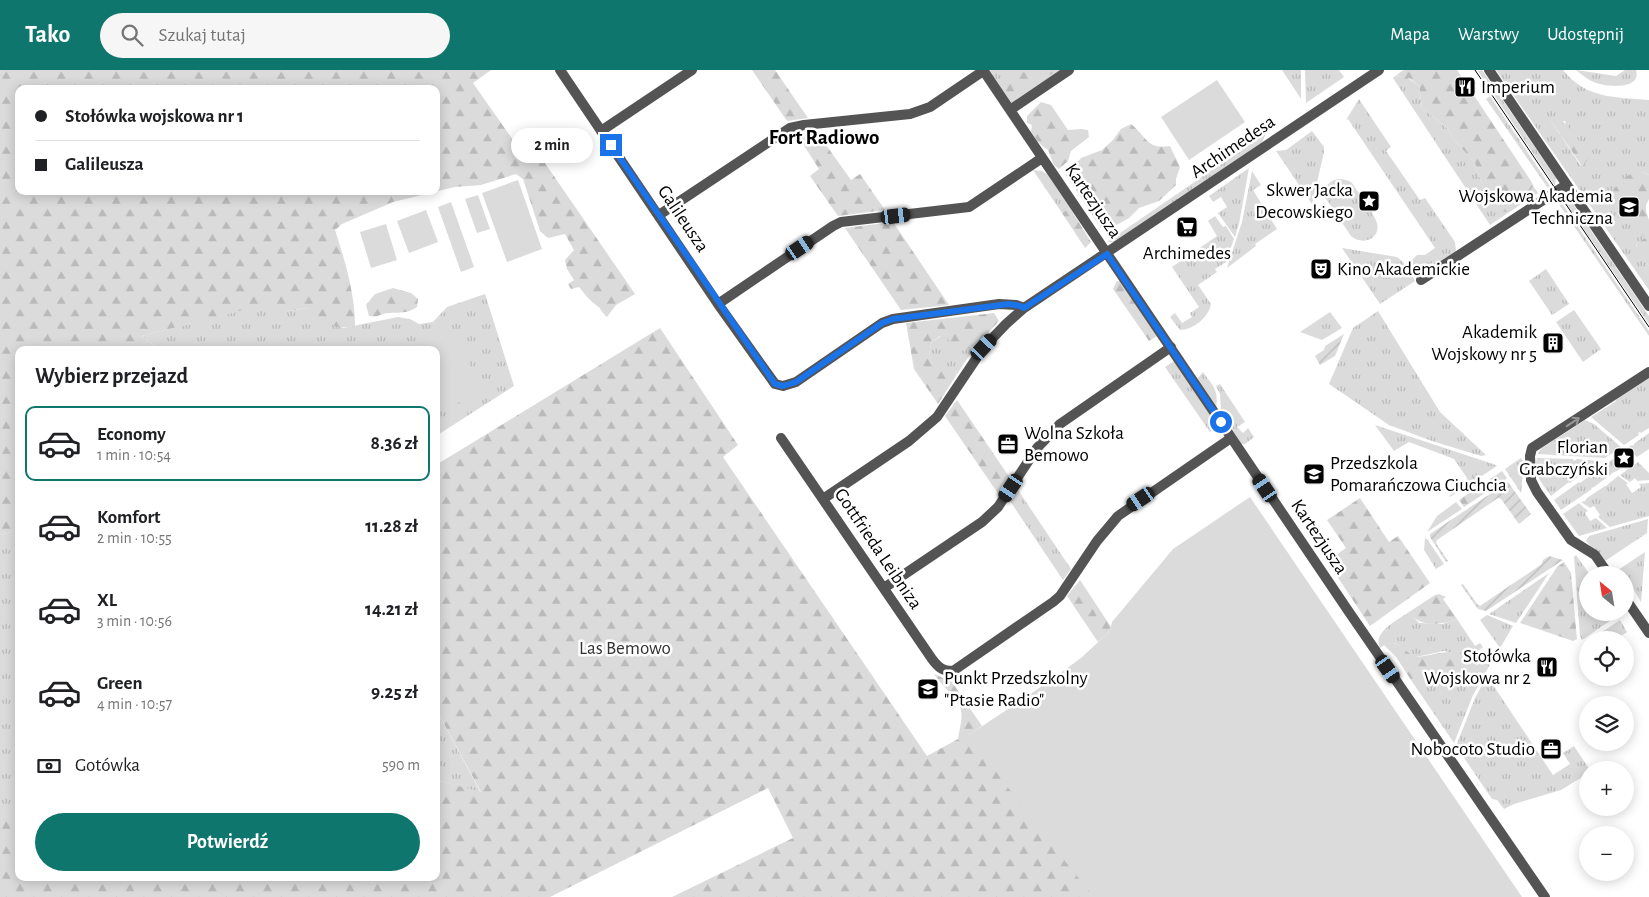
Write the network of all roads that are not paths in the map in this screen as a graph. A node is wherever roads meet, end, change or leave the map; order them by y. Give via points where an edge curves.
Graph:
1 (560, 70) edge
2 (692, 70) edge
3 (1069, 70) edge
4 (1379, 70) edge
5 (1489, 70) edge
6 (983, 71) edge
7 (1010, 110) junction
8 (601, 131) junction
9 (1042, 158) junction
10 (1566, 185) junction
11 (659, 214) junction
12 (1107, 254) junction
13 (1420, 280) dead end
14 (718, 304) junction
15 (1649, 306) edge
16 (1024, 308) junction
17 (1171, 348) junction
18 (1649, 372) edge
19 (781, 438) dead end
20 (1231, 438) junction
21 (823, 499) junction
22 (1603, 566) edge
23 (884, 588) junction
24 (1634, 612) edge
25 (1647, 631) edge
26 (1545, 897) edge

1 - 8 street, Galileusza
2 - 8 street
3 - 7 street
4 - 12 street, Archimedesa
5 - 10 street
6 - 7 street, Kartezjusza
6 - 11 street via 920,112 790,128
7 - 9 street, Kartezjusza
8 - 11 street, Galileusza
9 - 12 street, Kartezjusza
9 - 14 street via 969,207 841,222
10 - 13 street
10 - 15 street
11 - 14 street, Galileusza
12 - 16 street, Archimedesa
12 - 17 street, Kartezjusza
14 - 16 street, Galileusza via 775,383 788,385 893,319 1009,304
16 - 21 street, Archimedesa via 984,347 937,417 909,441
17 - 20 street, Kartezjusza
17 - 23 street via 1060,424 1037,448 998,507 982,522
22 -> 18 street via 1595,555 1572,540 1537,492 1531,480 1530,456 1532,448
19 - 21 street, Gottfrieda Leibniza
20 - 23 street, Gottfrieda Leibniza via 1118,516 1060,596 953,671 945,671 932,660
20 - 26 street, Kartezjusza
21 - 23 street, Gottfrieda Leibniza
24 - 25 street

